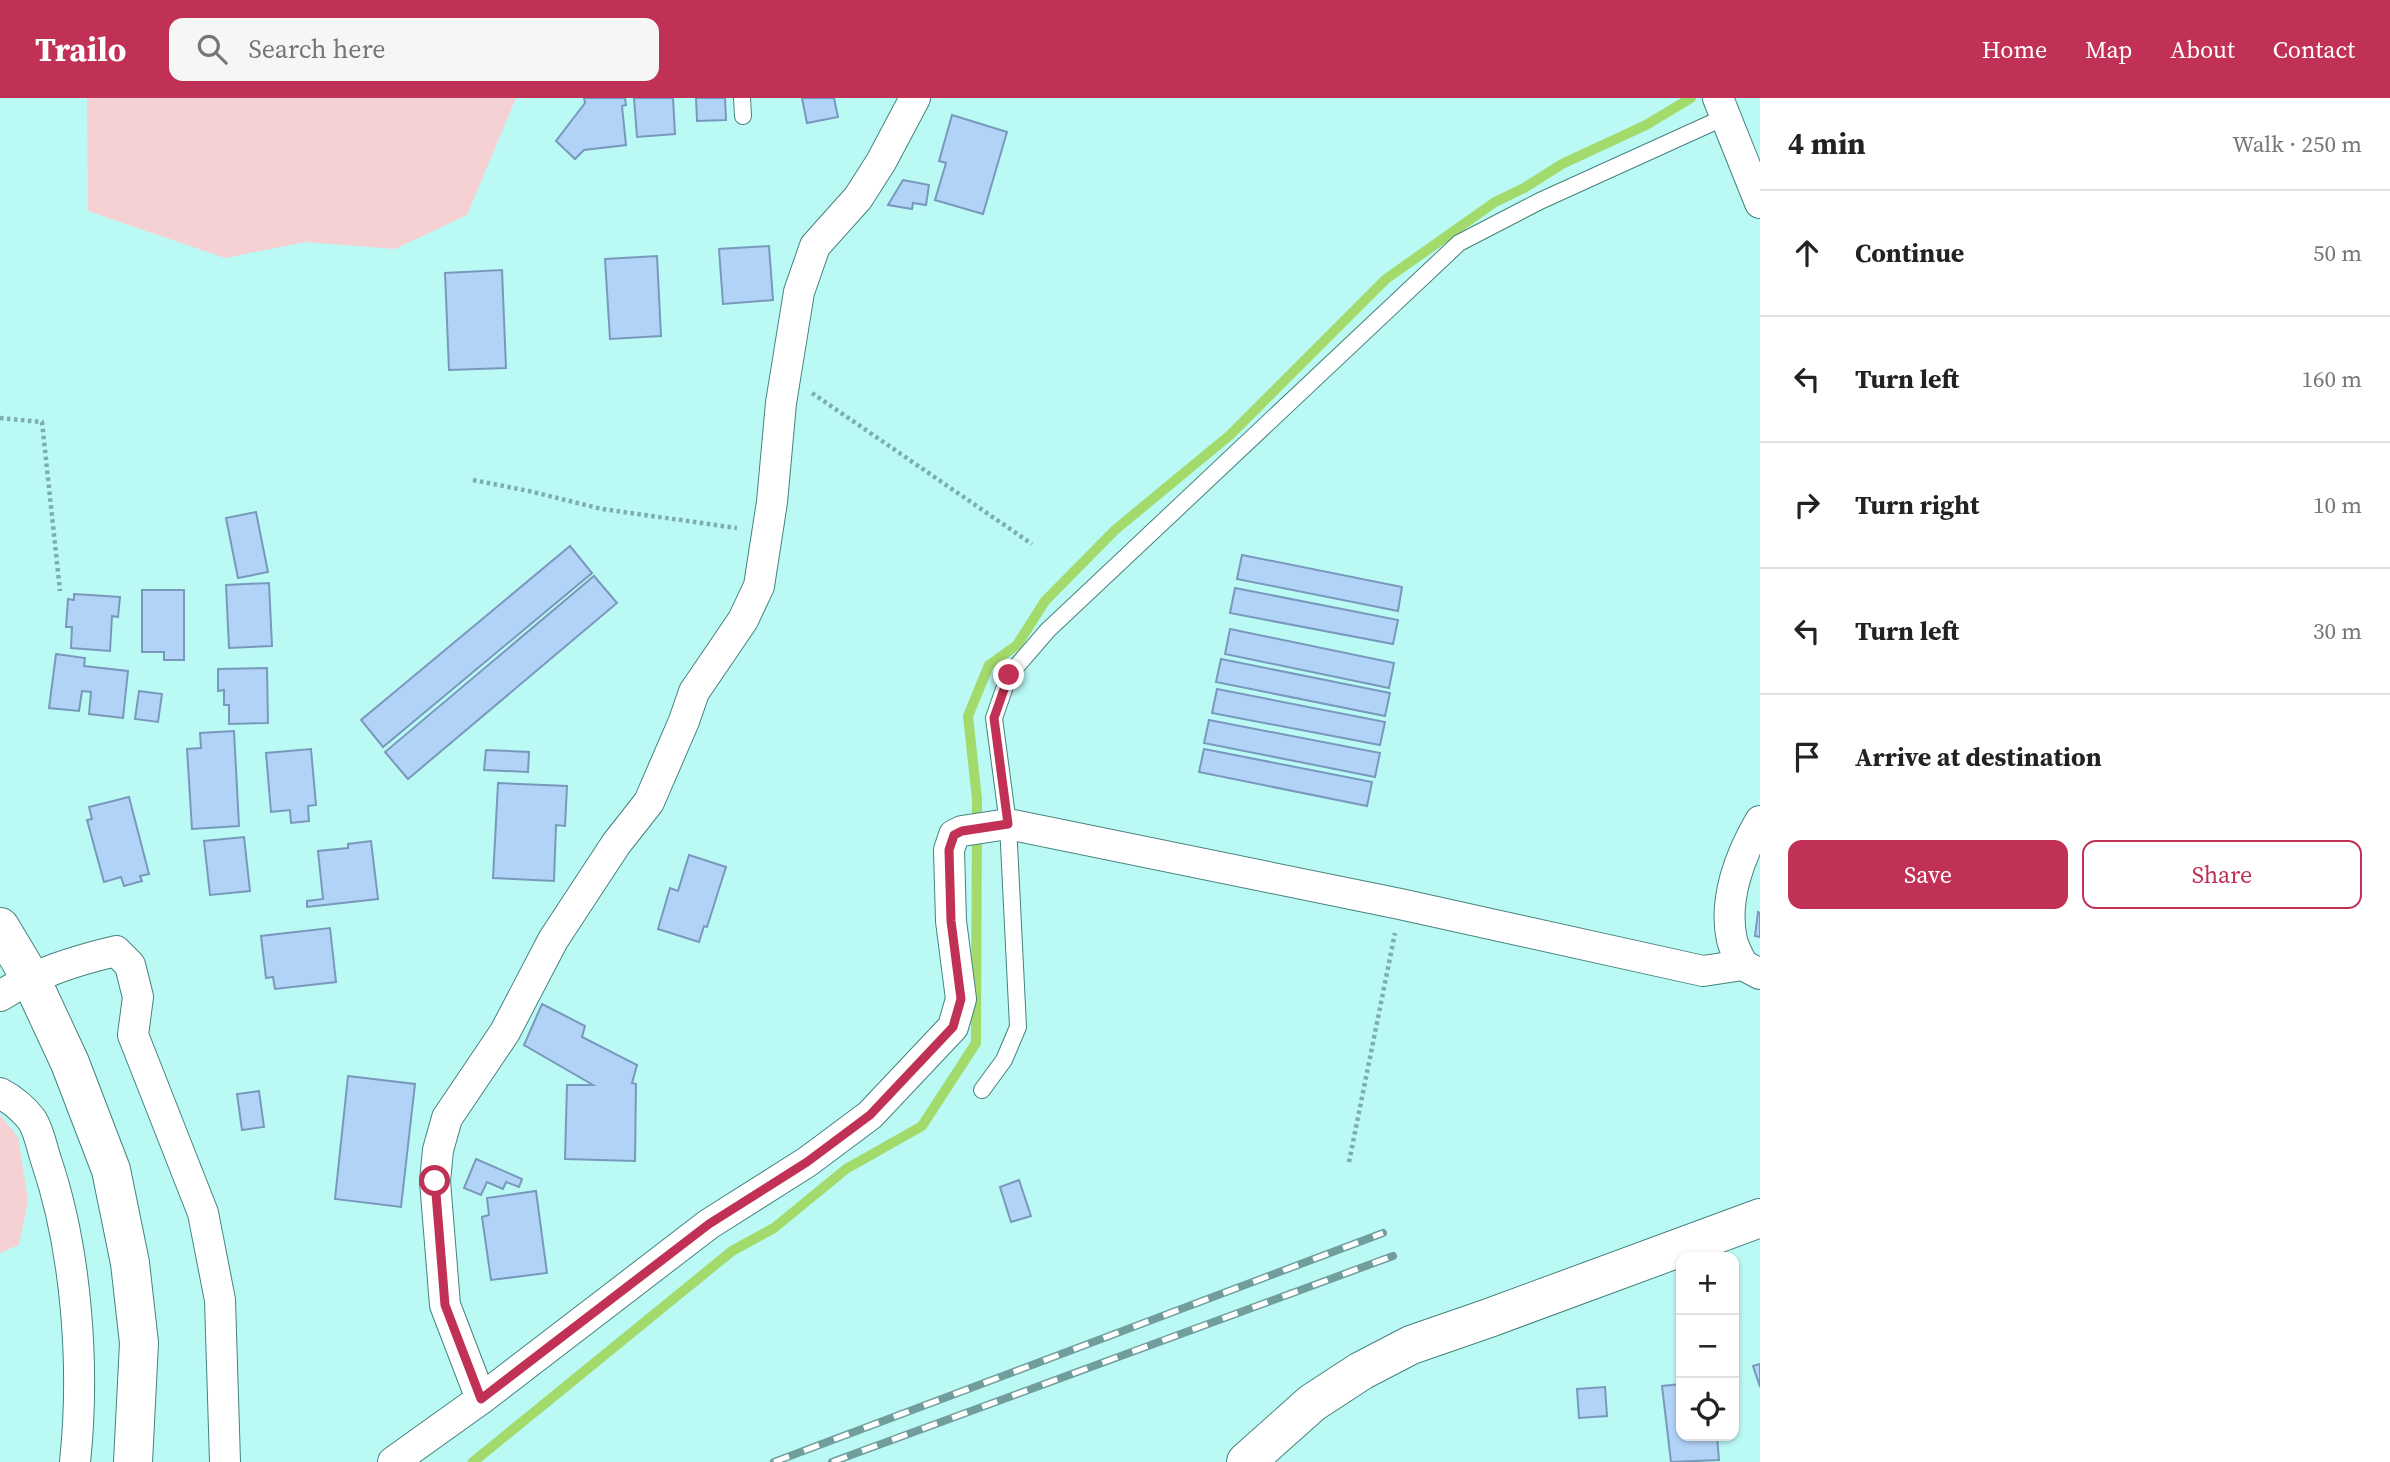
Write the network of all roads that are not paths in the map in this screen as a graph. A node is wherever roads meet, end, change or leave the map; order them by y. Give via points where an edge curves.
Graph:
1 (741, 98) edge
2 (915, 98) edge
3 (1722, 107) edge
4 (743, 116) dead end
5 (1760, 203) edge
6 (1760, 821) edge
7 (1008, 824) junction
8 (0, 927) edge
9 (1751, 970) edge
10 (15, 987) edge
11 (982, 1090) dead end
12 (0, 1093) edge
13 (1760, 1218) edge
14 (481, 1399) junction
15 (134, 1458) edge
16 (75, 1462) edge
17 (225, 1462) edge
18 (393, 1462) edge
19 (1245, 1462) edge

1 - 4 lane
2 - 14 street via 858,198 815,246 799,292 759,586 743,620 694,692 649,802 615,844 553,940 505,1032 447,1118 435,1181 445,1305
3 - 5 street
3 - 7 lane via 1459,243 1048,630 1009,675 994,718
6 - 9 street via 1735,873 1730,922 1732,942
7 - 9 street via 1703,971
7 - 11 lane via 1018,1027 1004,1060
7 - 14 street via 962,831 954,835 949,850 951,921 961,999 953,1027 870,1115 807,1162 709,1224
8 - 10 street
10 - 15 street via 70,1063 111,1170 130,1262 139,1343
10 - 17 street via 79,960 116,951 130,965 138,997 133,1035 203,1213 213,1263 220,1300
12 - 16 street via 15,1101 33,1122 53,1182 71,1264 79,1424
13 - 19 street via 1411,1345 1312,1402
14 - 18 street

